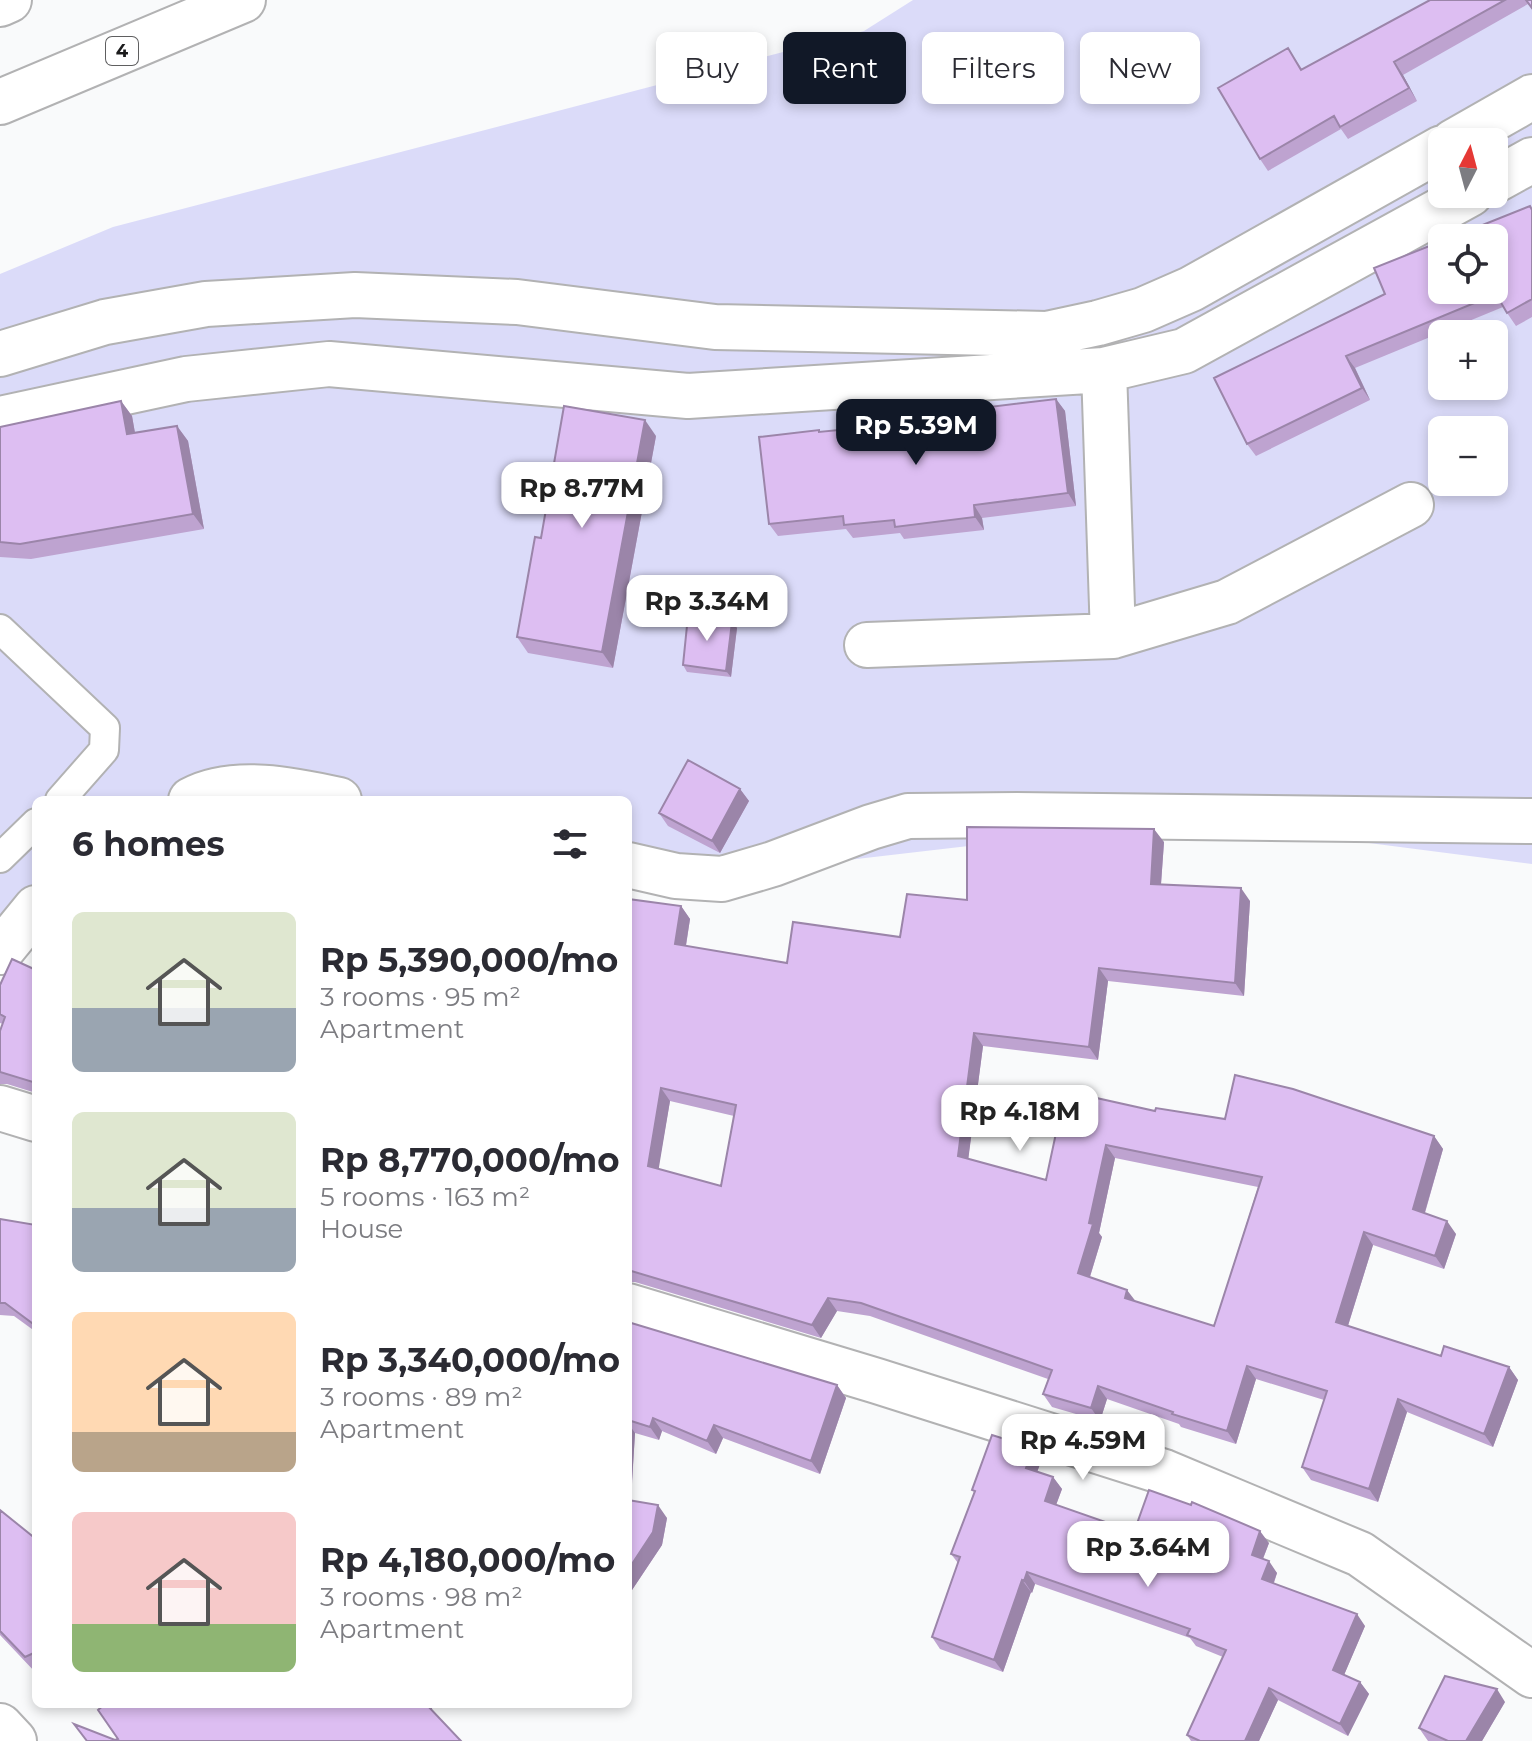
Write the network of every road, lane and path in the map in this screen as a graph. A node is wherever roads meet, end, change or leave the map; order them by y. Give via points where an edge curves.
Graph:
1 (9, 0) edge
2 (243, 0) edge
3 (0, 4) edge
4 (1532, 97) edge
5 (0, 102) edge
6 (1478, 128) edge
7 (1428, 156) edge
8 (1532, 160) edge
9 (1508, 173) edge
10 (1444, 208) edge
11 (0, 354) edge
12 (1104, 370) junction
13 (0, 419) edge
14 (1411, 505) dead end
15 (0, 629) edge
16 (1113, 636) junction
17 (867, 645) dead end
18 (64, 796) edge
19 (198, 796) edge
20 (315, 796) edge
21 (1532, 821) edge
22 (32, 827) edge
23 (0, 858) edge
24 (632, 866) edge
25 (32, 913) edge
26 (0, 952) edge
27 (0, 1108) edge
28 (32, 1118) edge
29 (632, 1307) edge
30 (1532, 1675) edge
31 (0, 1726) edge
32 (14, 1741) edge

1 - 3 main road
2 - 5 main road, 4
4 - 6 main road
7 - 11 main road via 1191,289 1143,310 1047,334 715,327 517,302 355,295 206,304 105,322
8 - 9 main road
10 - 12 main road via 1184,351
12 - 13 main road via 688,396 329,364 186,379
12 - 16 main road
14 - 16 main road via 1227,602
15 - 18 lane via 105,728 104,750
16 - 17 main road
19 - 20 main road via 262,787
21 - 24 main road via 908,816 722,879
22 - 23 lane
25 - 26 main road
27 - 28 main road
29 - 30 main road via 1164,1472 1360,1554
31 - 32 main road

